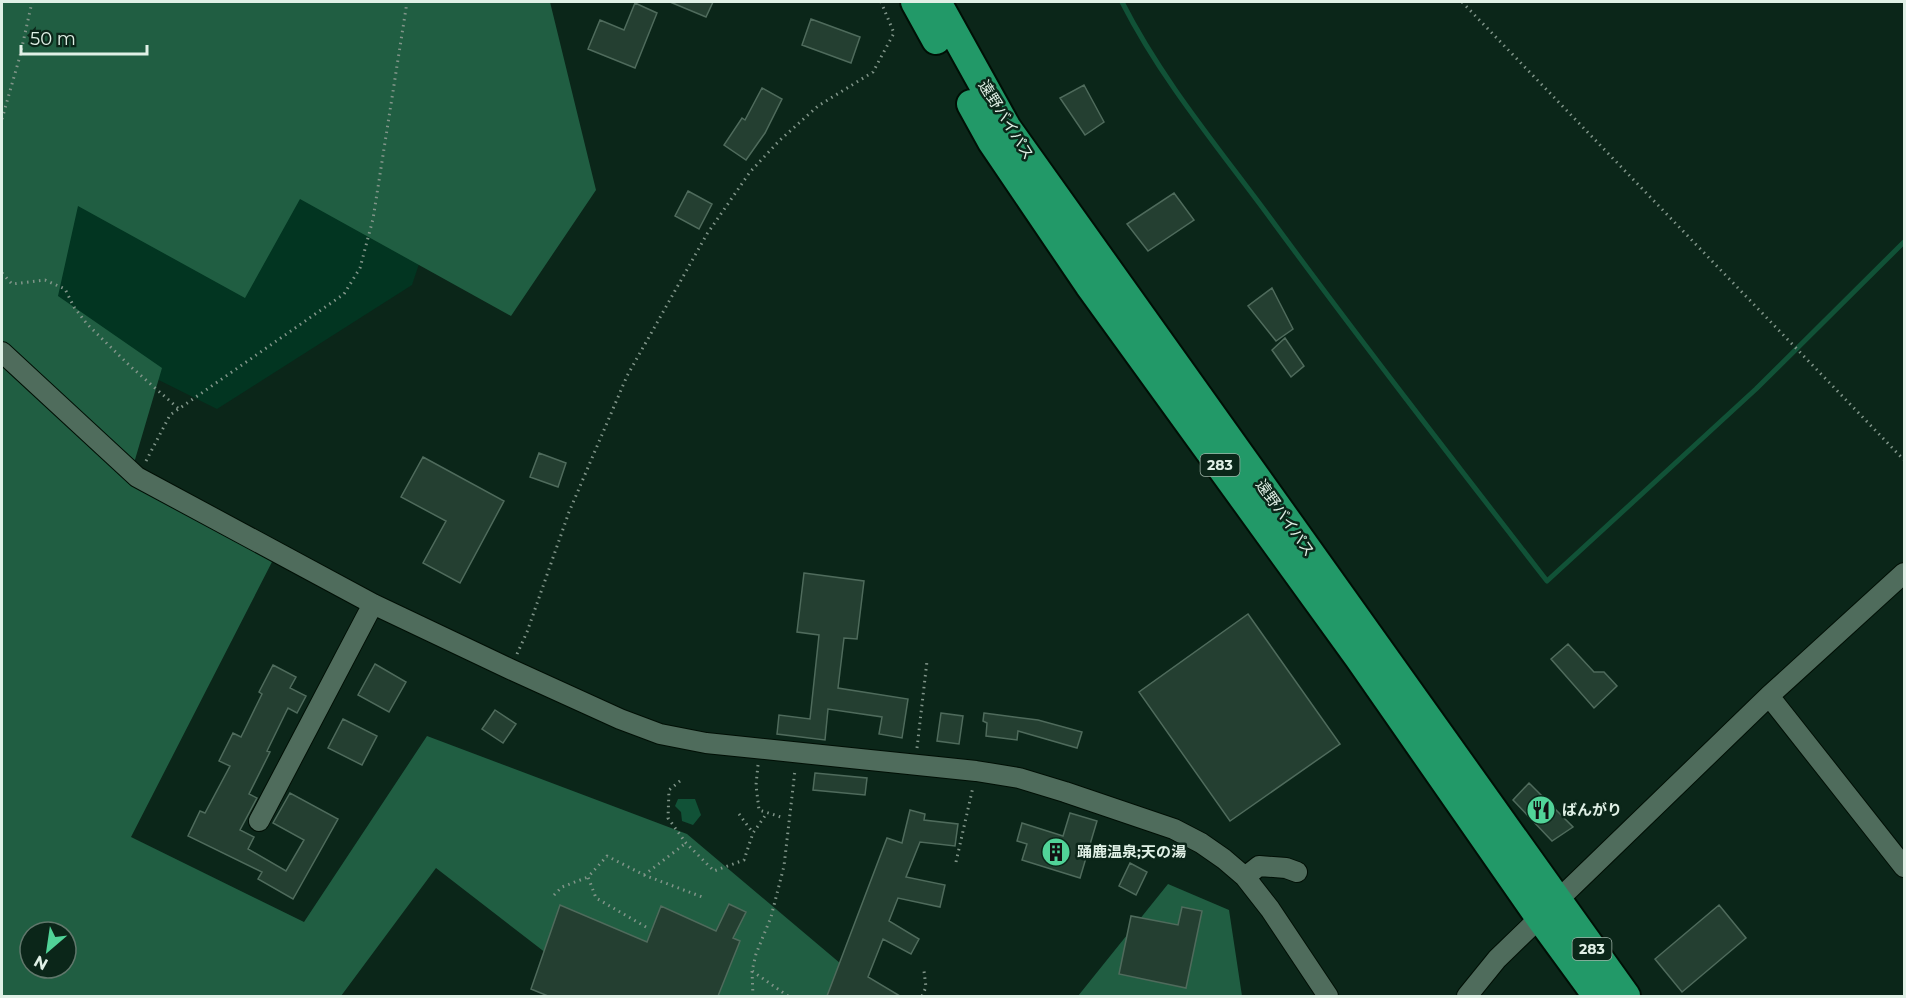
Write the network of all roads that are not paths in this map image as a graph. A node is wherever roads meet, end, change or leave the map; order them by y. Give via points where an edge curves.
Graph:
1 (915, 2) edge
2 (937, 2) edge
3 (2, 352) edge
4 (1174, 383) junction
5 (1905, 573) edge
6 (373, 604) junction
7 (1769, 696) junction
8 (259, 821) dead end
9 (1905, 867) edge
10 (1297, 872) dead end
11 (1245, 877) junction
12 (1549, 910) junction
13 (1328, 996) edge
14 (1467, 996) edge
15 (1597, 996) edge
16 (1626, 996) edge

1 - 4 highway, 遠野バイパス / 283 via 992,141 1089,285
2 - 4 highway, 遠野バイパス / 283 via 1007,128
3 - 6 street via 137,477
4 - 12 highway, 遠野バイパス / 283 via 1359,658
5 - 7 street
6 - 8 street
6 - 11 street via 660,734 706,743 1019,778 1174,830 1201,843
7 - 9 street
7 - 12 street
10 - 11 street via 1259,866
11 - 13 street
12 - 14 street via 1497,959
12 - 15 highway, 遠野バイパス / 283
12 - 16 highway, 遠野バイパス / 283

